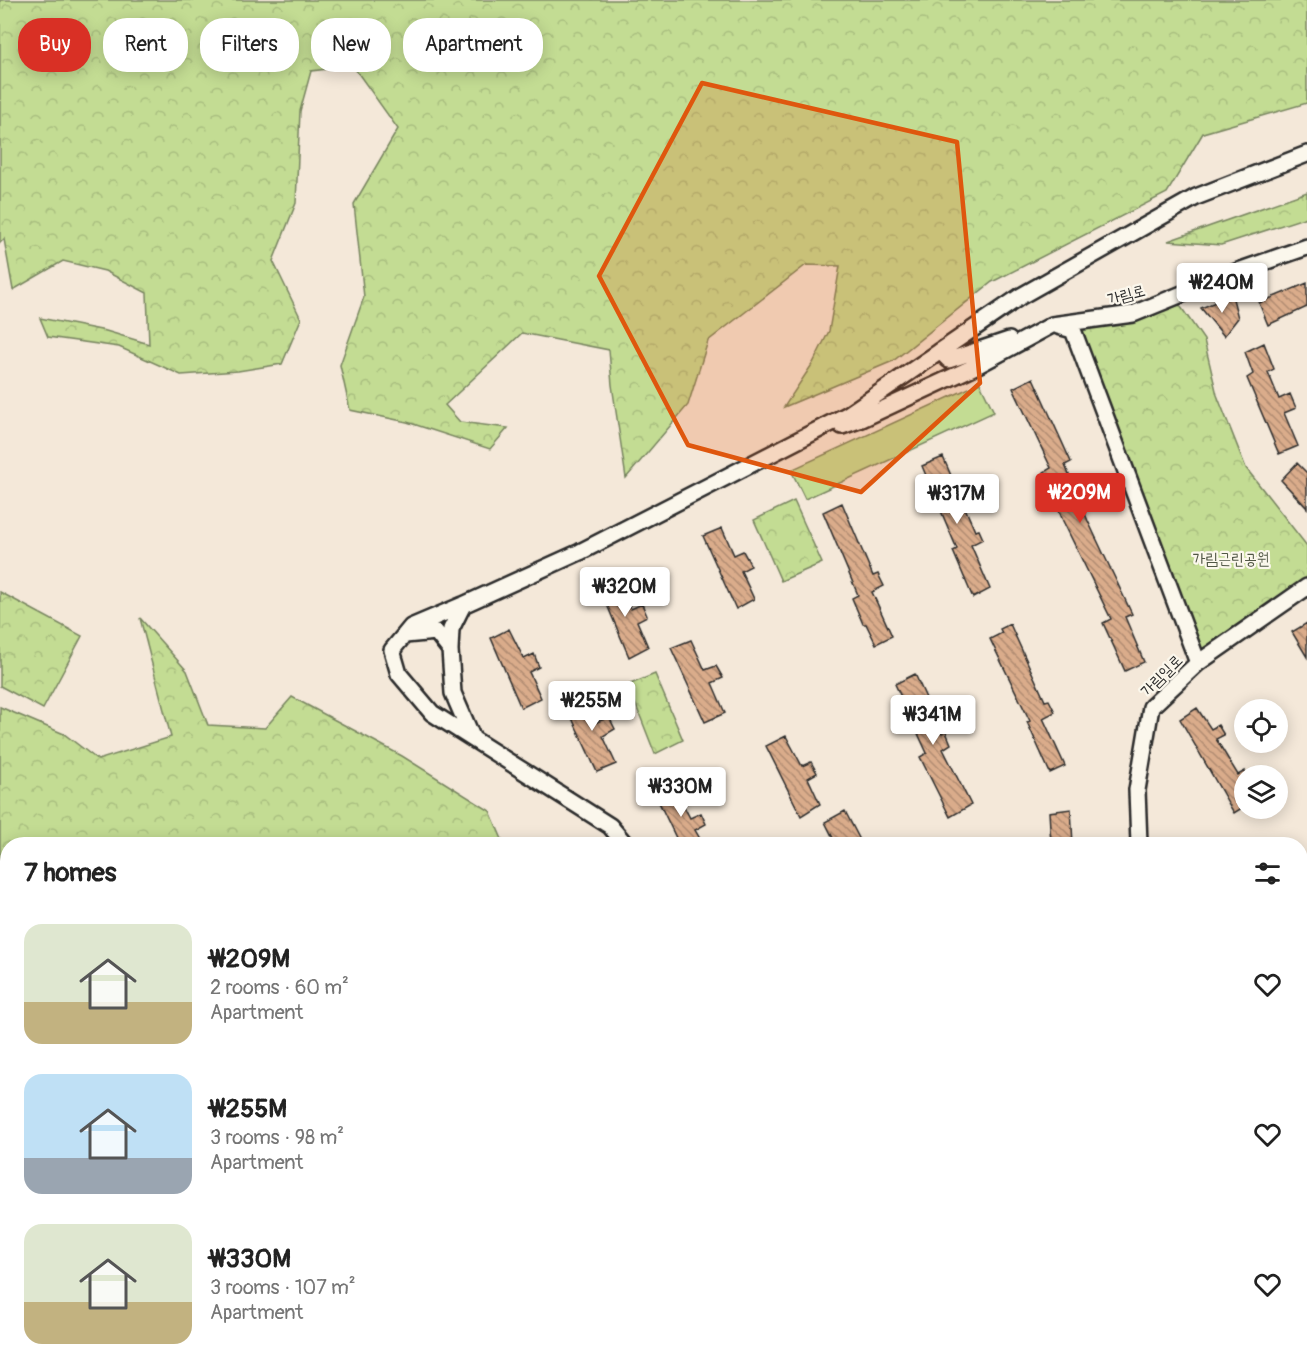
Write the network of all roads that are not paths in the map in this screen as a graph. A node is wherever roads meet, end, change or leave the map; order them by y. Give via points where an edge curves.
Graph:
1 (1307, 154) edge
2 (1307, 248) edge
3 (1052, 325) junction
4 (940, 351) junction
5 (791, 444) junction
6 (1307, 587) edge
7 (463, 605) junction
8 (405, 634) junction
9 (450, 650) junction
10 (1198, 663) junction
11 (472, 737) junction
12 (619, 837) edge
13 (1139, 837) edge

1 - 4 street via 1196,197 1021,296
2 - 3 street, 가림로 via 1133,314
3 - 4 street via 949,360
3 - 5 street via 980,364 862,419
3 - 10 street via 1073,330
4 - 5 street via 847,415
5 - 7 street via 580,552
6 - 10 street, 가림일로
7 - 8 street via 411,627
7 - 9 street via 451,629
8 - 9 street via 436,632
8 - 11 street via 392,650 399,674 432,713
9 - 11 street via 453,693
10 - 13 street, 가림일로 via 1151,707 1137,789
11 - 12 street via 610,826

